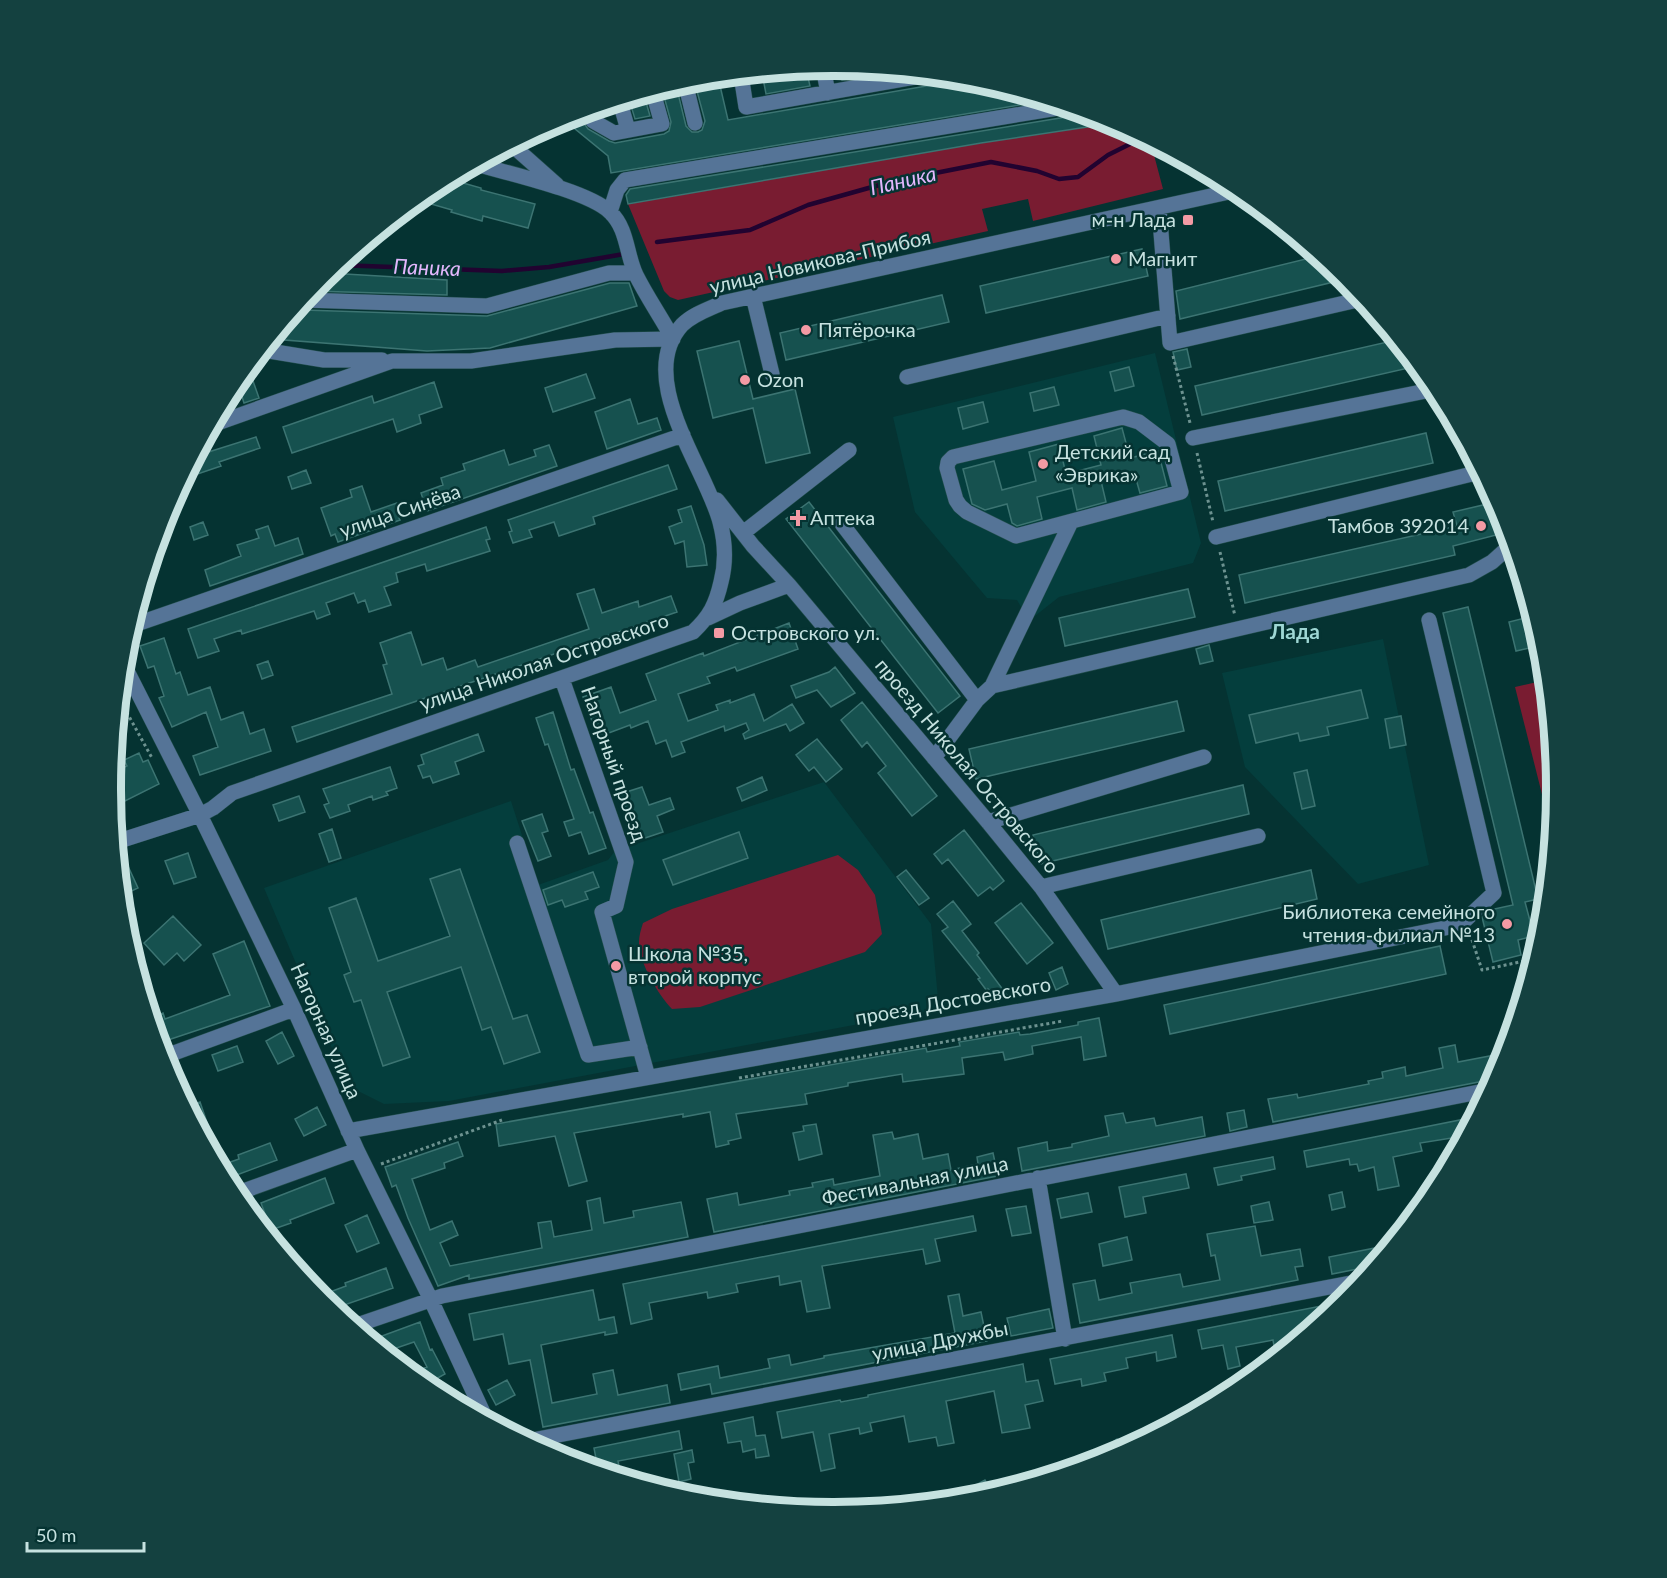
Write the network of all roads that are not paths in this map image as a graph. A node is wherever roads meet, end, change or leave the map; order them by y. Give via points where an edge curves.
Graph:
1 (825, 76) edge
2 (881, 78) edge
3 (742, 83) edge
4 (687, 92) edge
5 (828, 93) junction
6 (655, 100) edge
7 (622, 109) edge
8 (1048, 110) edge
9 (592, 119) edge
10 (695, 123) dead end
11 (628, 130) junction
12 (518, 150) edge
13 (486, 167) edge
14 (560, 189) junction
15 (1223, 193) edge
16 (1159, 208) junction
17 (610, 212) junction
18 (634, 273) junction
19 (753, 296) junction
20 (316, 300) edge
21 (1352, 301) edge
22 (1168, 316) junction
23 (673, 339) junction
24 (271, 351) edge
25 (392, 361) junction
26 (772, 374) dead end
27 (907, 377) dead end
28 (1425, 391) edge
29 (224, 421) edge
30 (683, 435) junction
31 (1193, 438) road end
32 (849, 450) dead end
33 (1473, 474) edge
34 (708, 489) junction
35 (1071, 522) junction
36 (842, 524) dead end
37 (743, 533) junction
38 (1216, 537) road end
39 (1505, 551) edge
40 (789, 585) junction
41 (708, 618) junction
42 (1429, 620) dead end
43 (141, 623) edge
44 (130, 677) edge
45 (562, 679) junction
46 (992, 687) junction
47 (977, 700) junction
48 (934, 758) junction
49 (1204, 758) dead end
50 (200, 815) junction
51 (988, 822) junction
52 (1258, 836) dead end
53 (123, 840) edge
54 (517, 843) dead end
55 (1041, 887) junction
56 (1116, 994) junction
57 (294, 1009) junction
58 (639, 1047) junction
59 (172, 1054) edge
60 (648, 1077) junction
61 (1478, 1092) edge
62 (348, 1131) junction
63 (357, 1150) junction
64 (1038, 1178) junction
65 (245, 1190) edge
66 (1345, 1284) edge
67 (431, 1300) junction
68 (362, 1323) edge
69 (1065, 1339) junction
70 (481, 1408) edge
71 (541, 1438) edge

1 - 5 street
2 - 5 street
3 - 5 street via 746,108
4 - 10 street
6 - 11 street via 662,124
7 - 11 street
8 - 17 street via 625,180
9 - 11 street via 614,133
12 - 14 street
13 - 14 street
14 - 17 street
15 - 16 street, улица Новикова-Прибоя
16 - 19 street, улица Новикова-Прибоя
16 - 22 street
17 - 18 street via 621,226
18 - 20 street via 609,273 487,306
18 - 23 street
19 - 23 street, улица Новикова-Прибоя via 722,303 694,316
19 - 26 street
21 - 22 street via 1170,343
22 - 27 street
23 - 25 street via 615,340 471,361
23 - 30 street via 667,358 667,391
24 - 25 street via 324,360
25 - 29 street
28 - 31 street
30 - 34 street
30 - 43 street, улица Синёва
32 - 37 street
33 - 38 street
34 - 37 street, проезд Николая Островского
34 - 41 street via 724,549 718,595
35 - 35 street via 1016,536 967,512 956,500 948,462 976,451 1123,417 1138,422 1168,444 1181,492
35 - 46 street
36 - 47 street
37 - 40 street, проезд Николая Островского
39 - 46 street via 1469,575
40 - 41 street, улица Николая Островского
40 - 48 street, проезд Николая Островского
41 - 45 street, улица Николая Островского via 693,632
42 - 56 street, проезд Достоевского via 1494,892 1460,926
44 - 50 street, Нагорная улица
45 - 50 street, улица Николая Островского via 232,793
45 - 58 street, Нагорный проезд via 626,862 616,906 602,912
46 - 47 street
47 - 48 street
48 - 51 street, проезд Николая Островского
49 - 51 street
50 - 53 street, улица Николая Островского
50 - 57 street, Нагорная улица
51 - 55 street, проезд Николая Островского
52 - 55 street
54 - 58 street via 588,1055
55 - 56 street, проезд Николая Островского
56 - 60 street, проезд Достоевского
57 - 59 street
57 - 62 street, Нагорная улица
58 - 60 street
60 - 62 street, проезд Достоевского
61 - 64 street, Фестивальная улица
62 - 63 street, Нагорная улица
63 - 65 street
63 - 67 street, Нагорная улица
64 - 67 street, Фестивальная улица
64 - 69 street
66 - 69 street, улица Дружбы
67 - 68 street, Фестивальная улица
67 - 70 street, Нагорная улица
69 - 71 street, улица Дружбы

